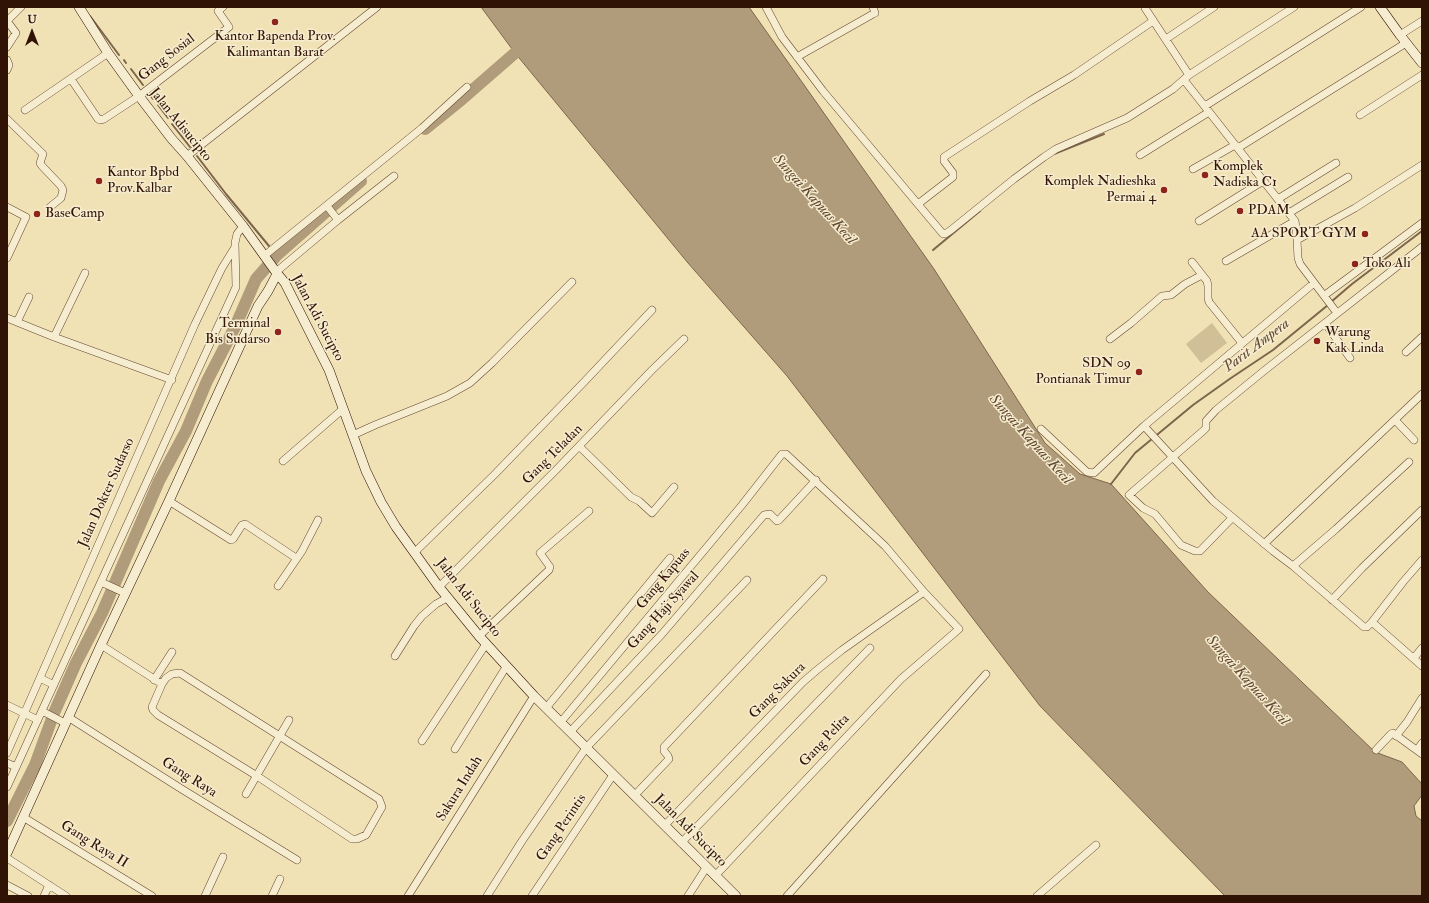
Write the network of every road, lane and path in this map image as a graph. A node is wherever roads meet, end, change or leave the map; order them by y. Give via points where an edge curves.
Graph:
1 (21, 7) edge
2 (78, 7) edge
3 (223, 7) edge
4 (377, 7) edge
5 (766, 7) edge
6 (872, 7) edge
7 (1145, 7) edge
8 (1214, 7) edge
9 (1294, 7) edge
10 (1361, 7) edge
11 (1380, 7) edge
12 (1422, 20) edge
13 (7, 21) edge
14 (1153, 21) junction
15 (1400, 35) junction
16 (1166, 39) junction
17 (1406, 43) junction
18 (7, 47) edge
19 (108, 53) junction
20 (797, 57) junction
21 (7, 60) edge
22 (1422, 63) edge
23 (7, 70) edge
24 (1422, 75) edge
25 (1186, 78) junction
26 (71, 79) junction
27 (467, 87) dead end
28 (139, 96) junction
29 (1207, 109) junction
30 (25, 110) dead end
31 (1360, 115) dead end
32 (7, 119) edge
33 (1236, 147) junction
34 (1140, 155) dead end
35 (188, 156) junction
36 (1336, 163) dead end
37 (1422, 165) edge
38 (1193, 169) dead end
39 (394, 176) dead end
40 (1348, 177) dead end
41 (1263, 181) junction
42 (1278, 199) junction
43 (918, 204) junction
44 (327, 206) junction
45 (50, 207) dead end
46 (7, 208) edge
47 (1289, 213) junction
48 (336, 218) junction
49 (1199, 221) dead end
50 (1295, 221) junction
51 (1422, 223) edge
52 (243, 226) junction
53 (1297, 240) junction
54 (236, 247) junction
55 (1422, 247) edge
56 (7, 258) edge
57 (1192, 262) dead end
58 (1226, 262) dead end
59 (271, 265) junction
60 (85, 273) dead end
61 (1202, 275) junction
62 (572, 282) dead end
63 (285, 283) junction
64 (1314, 283) junction
65 (268, 291) junction
66 (29, 297) dead end
67 (1326, 297) junction
68 (652, 310) dead end
69 (1335, 310) junction
70 (7, 318) edge
71 (17, 322) junction
72 (1325, 323) junction
73 (54, 337) junction
74 (1422, 337) edge
75 (684, 339) dead end
76 (1110, 339) dead end
77 (1242, 343) junction
78 (1406, 352) dead end
79 (1350, 358) dead end
80 (172, 380) junction
81 (1422, 394) edge
82 (343, 409) junction
83 (1395, 420) junction
84 (1144, 426) junction
85 (1041, 429) dead end
86 (353, 435) junction
87 (1414, 440) dead end
88 (579, 446) junction
89 (1173, 457) junction
90 (283, 461) dead end
91 (1409, 462) dead end
92 (816, 480) junction
93 (674, 487) dead end
94 (169, 501) junction
95 (1422, 510) edge
96 (589, 511) dead end
97 (1232, 518) junction
98 (318, 520) dead end
99 (1264, 544) junction
100 (415, 552) junction
101 (296, 558) junction
102 (670, 558) dead end
103 (1422, 560) edge
104 (1293, 566) junction
105 (823, 579) dead end
106 (747, 580) dead end
107 (101, 582) junction
108 (278, 586) dead end
109 (439, 587) junction
110 (924, 592) junction
111 (125, 593) junction
112 (448, 598) junction
113 (1332, 600) junction
114 (1372, 622) junction
115 (479, 636) junction
116 (486, 644) junction
117 (101, 645) junction
118 (870, 648) dead end
119 (1422, 648) edge
120 (172, 652) dead end
121 (395, 656) dead end
122 (1414, 658) junction
123 (1422, 666) edge
124 (506, 667) junction
125 (986, 674) dead end
126 (40, 678) junction
127 (154, 680) junction
128 (162, 684) junction
129 (54, 685) junction
130 (534, 696) junction
131 (1422, 698) edge
132 (7, 705) edge
133 (546, 708) junction
134 (25, 713) junction
135 (45, 713) junction
136 (38, 720) junction
137 (64, 720) junction
138 (289, 720) dead end
139 (560, 723) junction
140 (570, 732) junction
141 (280, 736) junction
142 (1396, 736) junction
143 (422, 741) dead end
144 (1422, 743) edge
145 (586, 748) junction
146 (455, 749) dead end
147 (8, 750) edge
148 (1376, 750) dead end
149 (23, 752) junction
150 (1419, 752) edge
151 (7, 763) edge
152 (16, 767) junction
153 (613, 775) junction
154 (257, 776) junction
155 (7, 787) edge
156 (246, 794) dead end
157 (635, 796) junction
158 (23, 817) junction
159 (665, 825) junction
160 (681, 844) junction
161 (1096, 846) dead end
162 (7, 853) edge
163 (223, 857) dead end
164 (7, 858) edge
165 (297, 860) dead end
166 (706, 868) junction
167 (715, 876) junction
168 (280, 879) dead end
169 (7, 885) edge
170 (49, 885) junction
171 (28, 896) edge
172 (44, 896) edge
173 (66, 896) edge
174 (152, 896) edge
175 (205, 896) edge
176 (272, 896) edge
177 (408, 896) edge
178 (487, 896) edge
179 (532, 896) edge
180 (688, 896) edge
181 (736, 896) edge
182 (787, 896) edge
183 (1037, 896) edge

1 - 13 street
2 - 19 main road, Jalan Adisucipto
3 - 28 street, Gang Sosial via 218,11 229,27
4 - 35 street
5 - 20 street via 782,37
6 - 20 street via 875,13
7 - 14 street
8 - 16 street
9 - 25 street
10 - 29 street
11 - 15 main road
12 - 15 street
13 - 18 street via 16,33
14 - 16 street
14 - 43 street via 1074,75 944,157 953,177
15 - 17 main road
16 - 25 street
17 - 22 main road
17 - 33 street
19 - 26 street
19 - 28 main road, Jalan Adisucipto
20 - 43 street
21 - 23 street
24 - 31 street
25 - 29 street
25 - 43 street via 1123,120 1044,157 945,234
26 - 28 street via 100,120
26 - 30 street
27 - 44 street via 422,128
28 - 35 main road, Jalan Adisucipto
29 - 33 street
29 - 34 street
32 - 45 street via 43,154 40,163 63,190 61,198
33 - 38 street
33 - 41 street
35 - 52 main road, Jalan Adisucipto
36 - 42 street
37 - 53 street via 1355,208
39 - 48 street
40 - 47 street
41 - 42 street
41 - 49 street
42 - 47 street
44 - 48 street
44 - 59 street
46 - 56 street via 26,217
47 - 50 street
48 - 59 street
50 - 53 street
50 - 58 street
51 - 67 street
52 - 54 street via 236,237
52 - 59 main road, Jalan Adisucipto
53 - 64 street via 1298,258
54 - 80 street, Jalan Dokter Sudarso via 216,280
54 - 107 street via 236,287
55 - 69 street
57 - 61 street
59 - 63 main road, Jalan Adi Sucipto
59 - 65 main road
60 - 73 street
61 - 76 street via 1170,295 1162,296
61 - 77 street via 1208,286 1209,302
62 - 86 street via 470,383 447,396
63 - 65 main road
63 - 82 main road, Jalan Adi Sucipto via 329,370
64 - 67 street
64 - 77 street
65 - 94 main road via 258,306
66 - 71 street
67 - 69 street
68 - 100 street via 506,463
69 - 72 street
70 - 71 street
71 - 73 street
72 - 79 street
72 - 89 street via 1216,410 1206,421 1206,428
73 - 80 street
74 - 78 street
75 - 88 street, Gang Teladan
77 - 84 street
80 - 126 street, Jalan Dokter Sudarso
81 - 83 street
82 - 86 main road, Jalan Adi Sucipto
82 - 90 street
83 - 87 street
83 - 99 street
84 - 85 street via 1091,473
84 - 89 street
86 - 100 main road, Jalan Adi Sucipto via 381,502
88 - 93 street via 631,497 652,513
88 - 109 street, Gang Teladan
89 - 97 street via 1198,486
89 - 97 street via 1129,495 1143,508 1155,514 1181,545 1195,551 1200,551
91 - 104 street
92 - 110 street via 885,546
92 - 139 street, Gang Kapuas via 786,454 782,454 737,512
92 - 140 street, Gang Haji Syawal via 779,520 770,514 764,515 662,634
94 - 101 street via 232,540 242,524 245,524
94 - 111 main road
95 - 113 street
96 - 115 street via 540,553 550,567 549,570
97 - 99 street
98 - 101 street
99 - 104 street
100 - 109 main road, Jalan Adi Sucipto
101 - 108 street
102 - 133 street
103 - 114 street
104 - 113 street
105 - 157 street via 664,747 670,758
106 - 145 street
107 - 111 street
107 - 129 street
109 - 112 main road, Jalan Adi Sucipto
110 - 159 street, Gang Sakura via 842,650 813,674
110 - 167 street, Gang Pelita via 959,629 901,679
111 - 117 main road
112 - 115 main road, Jalan Adi Sucipto
112 - 121 street via 422,616
113 - 114 street via 1364,627
114 - 122 street
115 - 116 main road, Jalan Adi Sucipto
116 - 124 main road, Jalan Adi Sucipto
116 - 143 street
117 - 127 street
117 - 137 main road
118 - 160 street
119 - 122 street
120 - 127 street
122 - 123 street
124 - 130 main road, Jalan Adi Sucipto
124 - 146 street
125 - 182 street
126 - 129 street
126 - 134 street, Jalan Dokter Sudarso
127 - 128 street
128 - 141 street via 172,674 180,673
128 - 154 street via 152,706 158,715
129 - 135 street
130 - 133 main road, Jalan Adi Sucipto
130 - 177 street, Sakura Indah
131 - 142 street
132 - 134 street
133 - 139 main road, Jalan Adi Sucipto
134 - 136 street
134 - 147 street, Jalan Dokter Sudarso
135 - 136 street
135 - 137 street, Gang Raya
136 - 149 street
137 - 158 main road
137 - 165 street, Gang Raya
138 - 141 street
139 - 140 main road, Jalan Adi Sucipto
140 - 145 main road, Jalan Adi Sucipto
141 - 154 street
141 - 154 street via 379,799 382,806 366,835 352,839
142 - 148 street via 1391,734
142 - 150 street
144 - 150 street
145 - 153 main road, Jalan Adi Sucipto
145 - 178 street
147 - 149 street
149 - 152 street
151 - 152 street
152 - 155 street
153 - 157 main road, Jalan Adi Sucipto
153 - 179 street, Gang Perintis
154 - 156 street
157 - 159 main road, Jalan Adi Sucipto
158 - 162 main road
158 - 174 street, Gang Raya II
159 - 160 main road, Jalan Adi Sucipto
160 - 166 main road, Jalan Adi Sucipto
161 - 183 street
163 - 175 street
164 - 170 street
166 - 167 main road, Jalan Adi Sucipto
166 - 180 street
167 - 181 main road, Jalan Adi Sucipto
168 - 176 street
169 - 171 street
170 - 172 street
170 - 173 street

